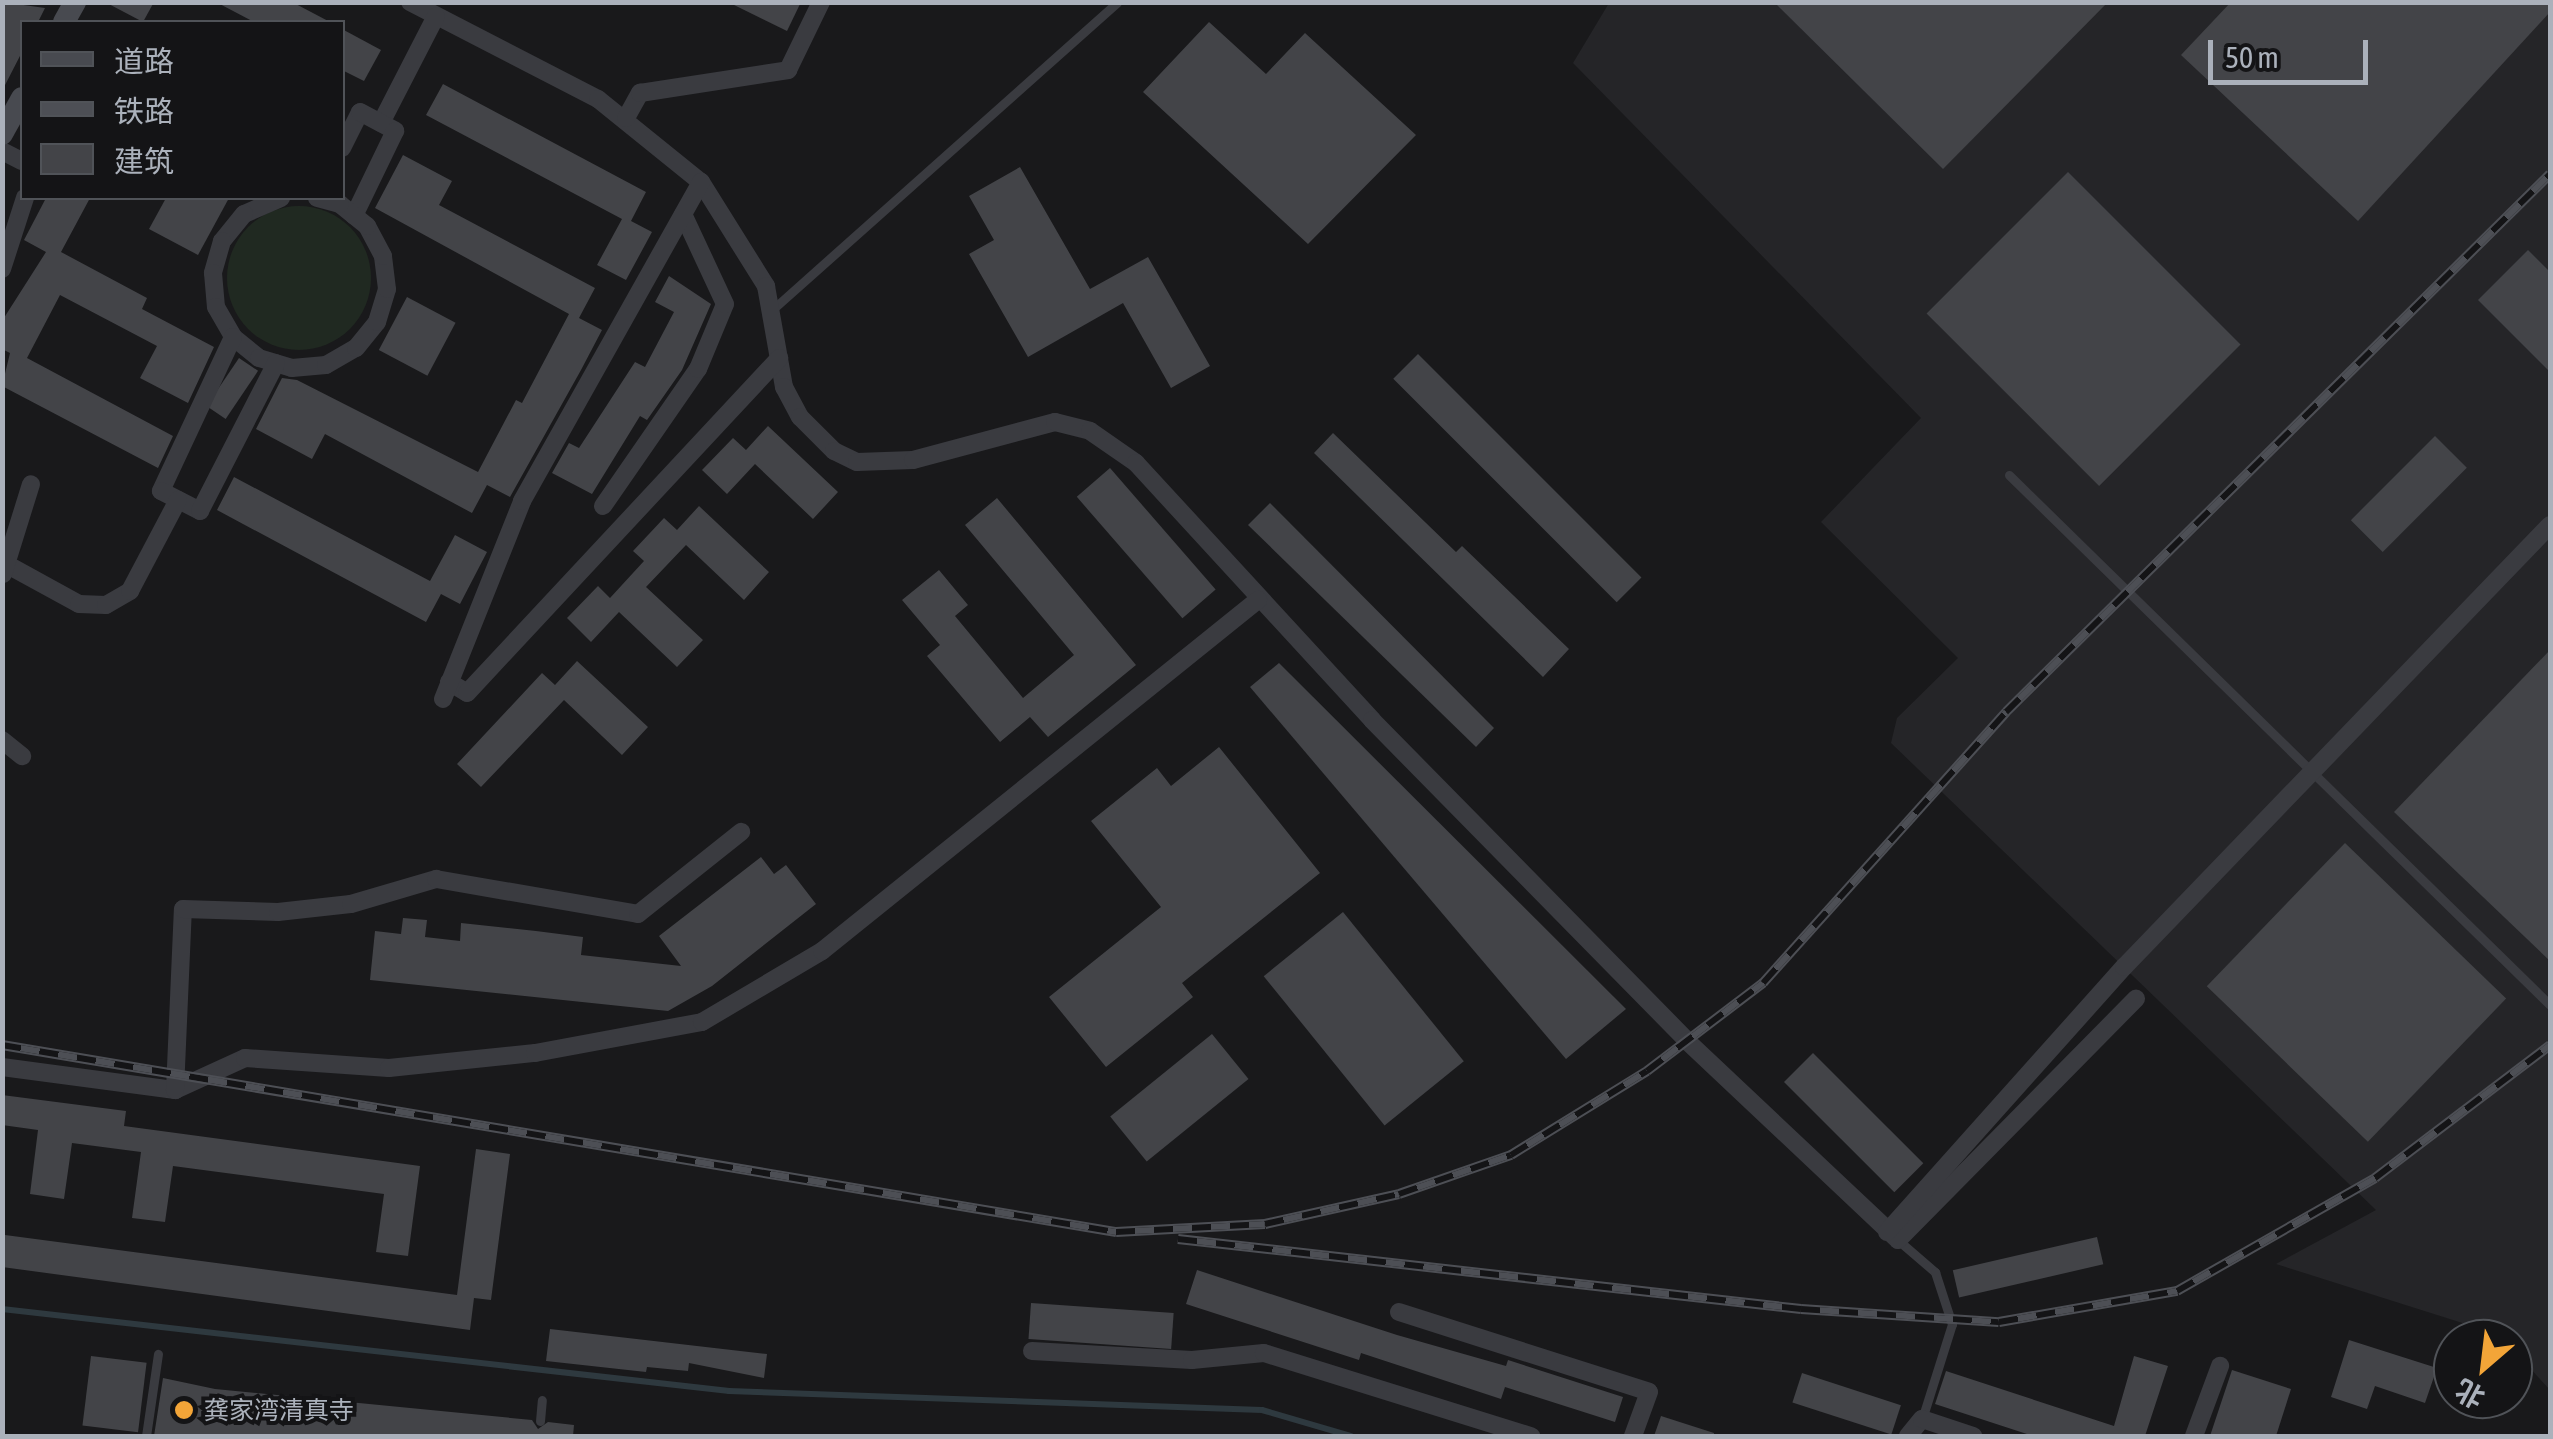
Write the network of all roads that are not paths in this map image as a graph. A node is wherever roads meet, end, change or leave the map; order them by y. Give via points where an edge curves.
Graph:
1 (410, 2) edge
2 (821, 2) edge
3 (1117, 2) edge
4 (436, 16) junction
5 (20, 102) edge
6 (626, 118) junction
7 (381, 123) junction
8 (2, 134) edge
9 (345, 142) edge
10 (701, 182) junction
11 (24, 200) edge
12 (276, 200) edge
13 (322, 200) edge
14 (683, 214) junction
15 (354, 216) junction
16 (2, 269) edge
17 (773, 309) junction
18 (233, 337) junction
19 (779, 358) junction
20 (276, 363) junction
21 (2009, 475) dead end
22 (31, 484) dead end
23 (178, 500) junction
24 (604, 506) dead end
25 (2550, 526) edge
26 (5, 557) edge
27 (1258, 600) junction
28 (2, 740) edge
29 (22, 756) dead end
30 (2312, 773) junction
31 (741, 832) dead end
32 (2136, 999) dead end
33 (2550, 1005) edge
34 (2, 1068) edge
35 (175, 1090) junction
36 (1892, 1236) junction
37 (1399, 1312) dead end
38 (1032, 1351) dead end
39 (158, 1354) dead end
40 (2220, 1366) dead end
41 (542, 1400) dead end
42 (1922, 1419) junction
43 (540, 1421) dead end
44 (146, 1436) edge
45 (1532, 1436) edge
46 (1633, 1436) edge
47 (1908, 1436) edge
48 (1974, 1436) edge
49 (2194, 1436) edge

1 - 4 street
2 - 6 street via 788,70 640,93
3 - 17 lane
4 - 6 street
4 - 7 street
5 - 8 street
6 - 10 street
7 - 9 street via 360,112
7 - 15 street via 395,131
10 - 14 street
10 - 17 street via 766,286
11 - 16 street
12 - 18 street via 244,214 222,241 213,273 216,307
13 - 15 street
14 - 19 street via 522,500 446,691 468,693
14 - 24 street via 725,304 698,369
15 - 20 street via 383,256 387,289 377,322 356,348 326,365
17 - 19 street
18 - 20 street
18 - 23 street via 161,492
19 - 27 street via 800,417 824,444 857,462 913,460 1054,422 1090,431 1136,463
20 - 23 street via 200,510
21 - 30 lane
22 - 26 street
23 - 26 street via 130,591 106,605 79,604
25 - 30 street
27 - 35 street via 822,951 702,1022 535,1053 389,1068 245,1058
27 - 36 street via 1687,1040
28 - 29 street
30 - 33 lane
30 - 36 street via 2124,967
31 - 35 street via 638,914 436,879 351,904 183,909
32 - 36 street
34 - 35 street
36 - 42 lane via 1935,1272 1952,1324
37 - 46 street via 1649,1392
38 - 45 street via 1192,1360 1264,1353
39 - 44 lane
40 - 49 street
41 - 43 lane
42 - 47 street
42 - 48 street

